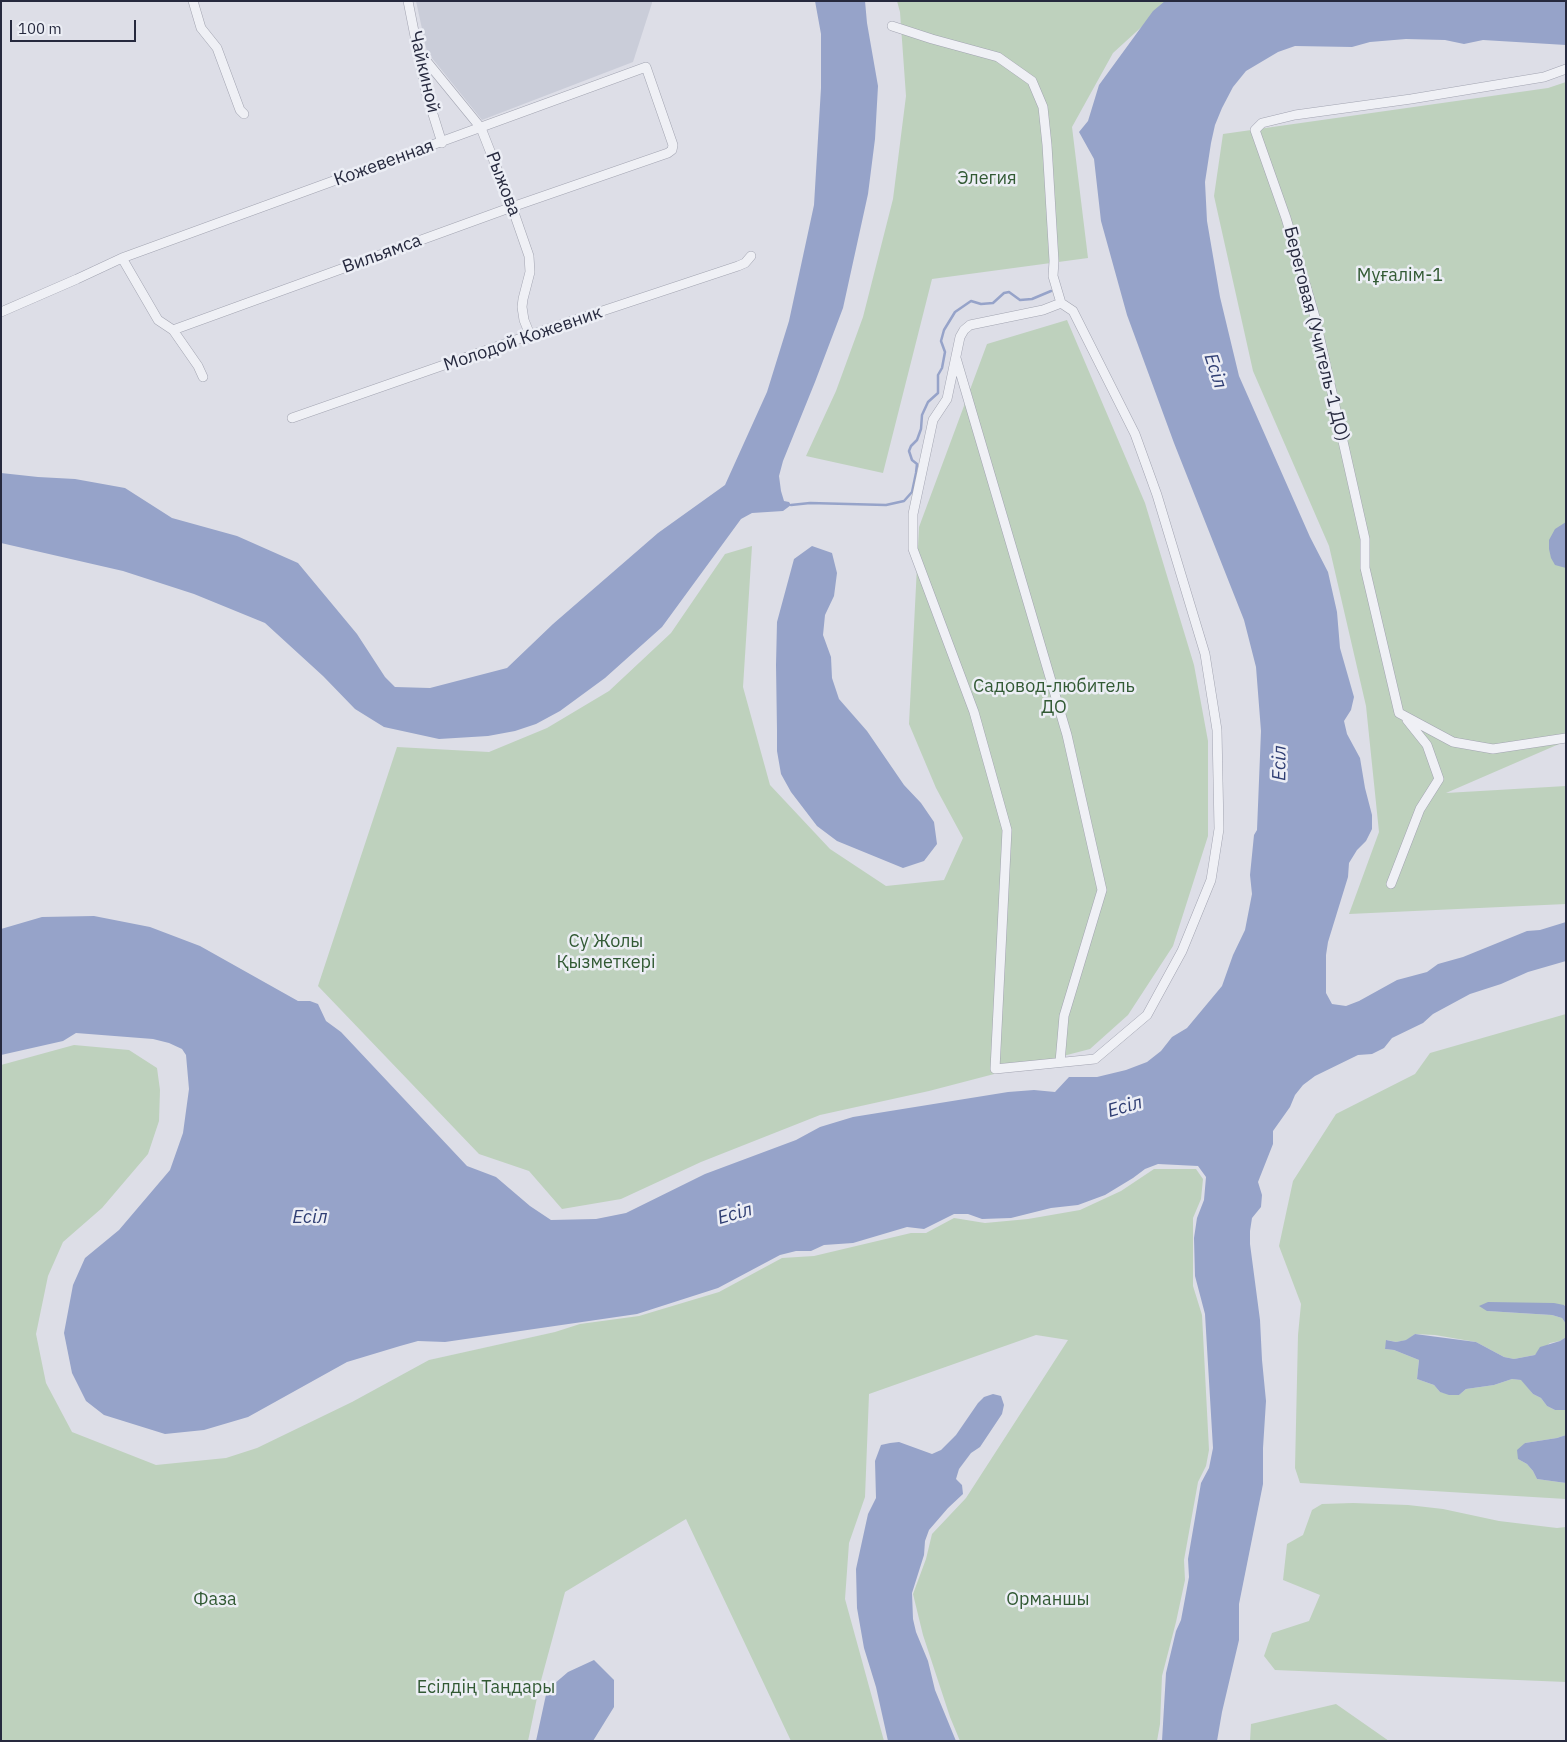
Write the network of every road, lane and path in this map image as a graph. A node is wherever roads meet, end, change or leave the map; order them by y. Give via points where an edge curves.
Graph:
1 (193, 1) edge
2 (408, 1) edge
3 (892, 26) dead end
4 (419, 52) junction
5 (1566, 69) edge
6 (244, 114) dead end
7 (481, 128) junction
8 (442, 142) junction
9 (673, 145) joint
10 (512, 207) junction
11 (752, 256) dead end
12 (122, 258) junction
13 (1061, 303) junction
14 (1, 312) edge
15 (173, 330) junction
16 (530, 335) junction
17 (956, 358) junction
18 (203, 377) dead end
19 (292, 418) dead end
20 (1401, 715) junction
21 (1566, 738) edge
22 (1391, 884) dead end
23 (1060, 1062) junction

1 - 6 street via 201,28 217,48
2 - 4 street, Чайкиной
3 - 13 street via 998,57 1032,81 1043,106 1053,276
4 - 7 street, Рыжова
4 - 8 street, Чайкиной via 426,92
5 - 20 street, Береговая (Учитель-1 ДО) via 1544,77 1295,115 1262,123 1255,130 1286,218 1315,317 1365,539 1365,568
7 - 8 street, Кожевенная
7 - 9 street, Кожевенная via 646,67
7 - 10 street, Рыжова
8 - 12 street, Кожевенная
9 - 10 street, Вильямса via 668,153
10 - 15 street, Вильямса
10 - 16 street, Рыжова via 529,256 530,272 522,307
11 - 16 street, Молодой Кожевник via 738,266
12 - 14 street, Кожевенная
12 - 15 street via 158,320
13 - 17 street via 1043,310 970,325 960,337
13 - 23 street via 1073,310 1135,434 1157,495 1204,654 1217,730 1219,829 1212,880 1182,951 1147,1015 1095,1059
15 - 18 street
16 - 19 street, Молодой Кожевник
17 - 23 street via 1067,735 1102,890 1064,1016
17 - 23 street via 947,399 933,420 913,514 913,549 974,712 1007,830 995,1069
20 - 21 street via 1453,742 1493,749
20 - 22 street via 1427,745 1439,779 1420,809

